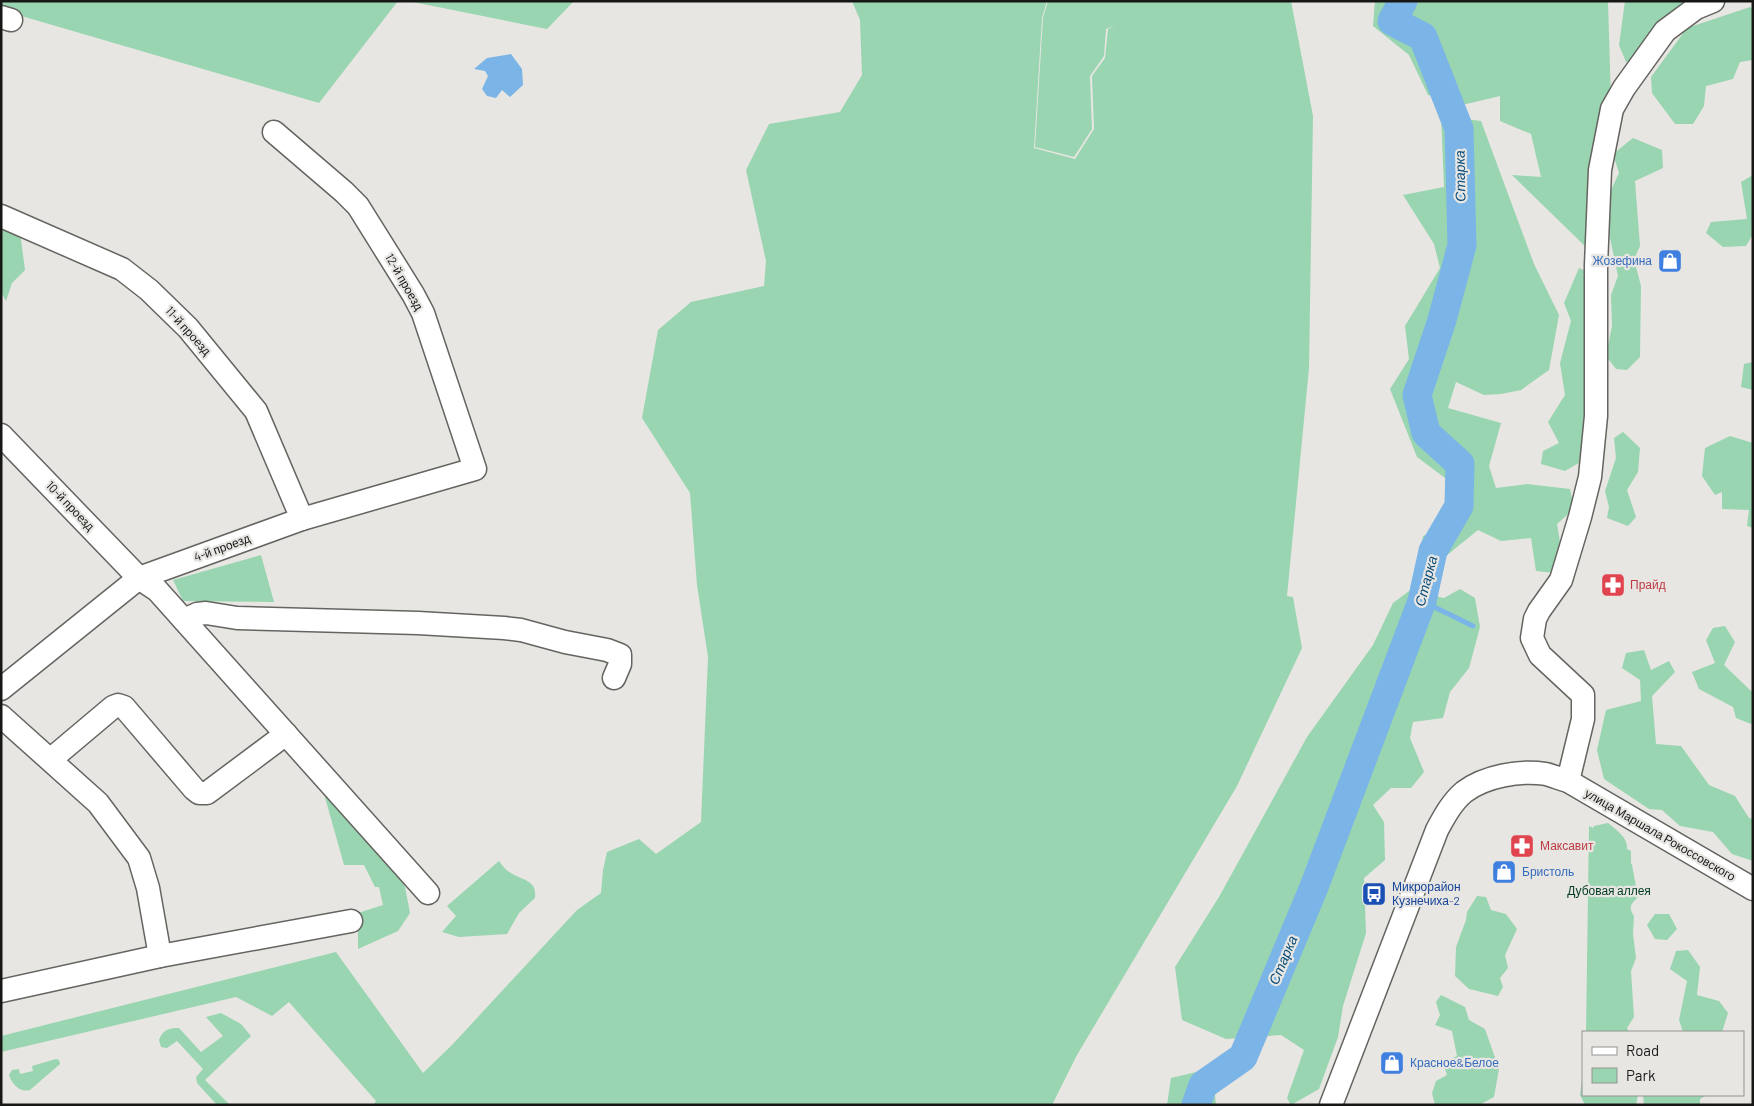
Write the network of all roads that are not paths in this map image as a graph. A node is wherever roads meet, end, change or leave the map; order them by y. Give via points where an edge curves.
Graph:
1 (1713, 1) edge
2 (274, 132) dead end
3 (1, 216) edge
4 (1, 435) edge
5 (475, 469) joint
6 (302, 519) junction
7 (139, 578) junction
8 (184, 620) junction
9 (614, 678) dead end
10 (1, 689) edge
11 (1, 716) edge
12 (286, 734) junction
13 (56, 755) dead end
14 (1568, 781) junction
15 (1753, 889) edge
16 (428, 893) dead end
17 (351, 921) dead end
18 (160, 956) junction
19 (1, 991) edge
20 (1331, 1105) edge

1 - 14 street via 1696,8 1665,31 1624,88 1612,109 1600,170 1596,416 1590,477 1561,580 1539,610 1532,638 1540,654 1584,695 1583,719
2 - 5 street, 12-й проезд via 358,206 414,294
3 - 6 street, 11-й проезд via 122,269 188,328 256,411
4 - 7 street, 10-й проезд
5 - 6 street, 4-й проезд
6 - 7 street, 4-й проезд
7 - 8 street, 10-й проезд via 157,590
7 - 10 street, 4-й проезд
8 - 9 street via 206,613 237,618 504,628 607,650 620,656
8 - 12 street, 10-й проезд
11 - 18 street via 98,803 139,858 148,888
12 - 13 street via 207,793 194,789 124,707 118,705
12 - 16 street, 10-й проезд
14 - 15 street, улица Маршала Рокоссовского
14 - 20 street, улица Маршала Рокоссовского via 1546,774 1502,776 1464,792 1450,808 1436,830
17 - 18 street
18 - 19 street

